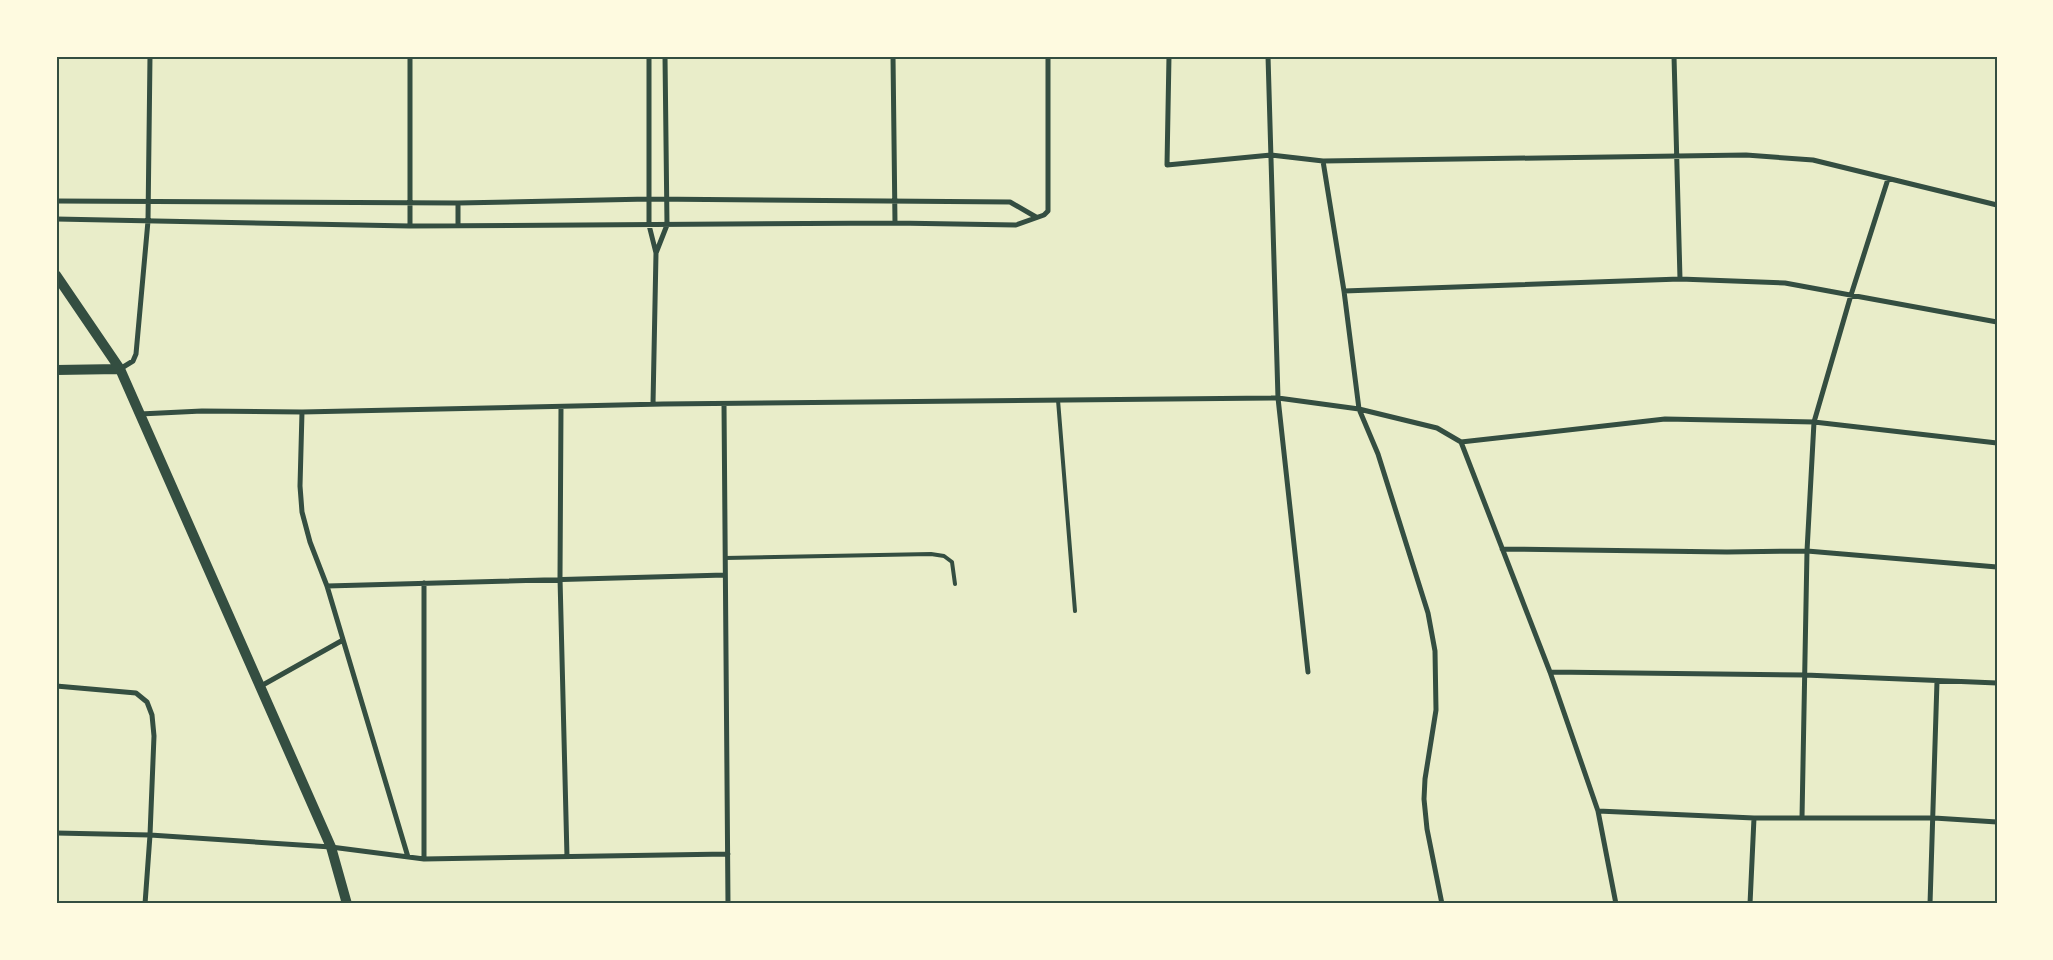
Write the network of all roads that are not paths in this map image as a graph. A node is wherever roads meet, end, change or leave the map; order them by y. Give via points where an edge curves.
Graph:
1 (150, 56) edge
2 (410, 56) edge
3 (649, 56) edge
4 (665, 56) edge
5 (893, 56) edge
6 (1048, 56) edge
7 (1169, 56) edge
8 (1268, 56) edge
9 (1674, 56) edge
10 (1271, 155) junction
11 (1676, 156) junction
12 (1323, 161) junction
13 (1888, 179) junction
14 (649, 199) junction
15 (667, 200) junction
16 (56, 201) edge
17 (895, 201) junction
18 (148, 202) junction
19 (410, 203) junction
20 (458, 203) junction
21 (1997, 206) edge
22 (1036, 217) junction
23 (56, 219) edge
24 (148, 221) junction
25 (895, 223) junction
26 (458, 225) junction
27 (649, 225) junction
28 (410, 226) junction
29 (667, 226) junction
30 (656, 253) junction
31 (56, 275) edge
32 (1680, 279) junction
33 (1344, 291) junction
34 (1851, 295) junction
35 (1997, 322) edge
36 (120, 369) junction
37 (56, 370) edge
38 (1278, 398) junction
39 (1058, 400) junction
40 (653, 404) junction
41 (724, 404) junction
42 (561, 407) junction
43 (1359, 409) junction
44 (302, 412) junction
45 (139, 414) junction
46 (1814, 422) junction
47 (1461, 442) junction
48 (1997, 443) edge
49 (1502, 549) junction
50 (1806, 551) junction
51 (725, 558) junction
52 (1997, 567) edge
53 (725, 575) junction
54 (560, 578) junction
55 (424, 583) junction
56 (955, 584) dead end
57 (327, 586) junction
58 (1075, 611) dead end
59 (343, 640) junction
60 (1308, 672) dead end
61 (1550, 672) junction
62 (1805, 676) junction
63 (1937, 681) junction
64 (1997, 683) edge
65 (56, 686) edge
66 (261, 686) junction
67 (1598, 811) junction
68 (1754, 818) junction
69 (1802, 818) junction
70 (1934, 818) junction
71 (1997, 822) edge
72 (56, 833) edge
73 (150, 835) junction
74 (330, 846) junction
75 (728, 854) junction
76 (408, 857) junction
77 (567, 857) junction
78 (424, 859) junction
79 (145, 904) edge
80 (347, 904) edge
81 (728, 904) edge
82 (1442, 904) edge
83 (1616, 904) edge
84 (1750, 904) edge
85 (1930, 904) edge

1 - 18 street
2 - 19 street
3 - 14 street
4 - 15 street
5 - 17 street
6 - 22 street via 1048,211
7 - 10 street via 1167,165
8 - 10 street
9 - 11 street
10 - 12 street
10 - 38 street
11 - 12 street
11 - 13 street via 1746,154 1813,160
11 - 32 street
12 - 33 street
13 - 21 street
13 - 34 street
14 - 15 street
14 - 20 street
14 - 27 street
15 - 17 street
15 - 29 street
16 - 18 street
17 - 22 street via 1010,202
17 - 25 street
18 - 19 street
18 - 24 street
19 - 20 street
19 - 28 street
20 - 26 street
22 - 25 street via 1016,225
23 - 24 street
24 - 28 street
24 - 36 street via 136,354 133,361
25 - 29 street
26 - 27 street
26 - 28 street
27 - 29 street
27 - 30 street
29 - 30 street
30 - 40 street
31 - 36 main road
32 - 33 street
32 - 34 street via 1785,283
33 - 43 street
34 - 35 street
34 - 46 street
36 - 37 main road
36 - 45 main road
38 - 39 street
38 - 43 street
38 - 60 street
39 - 41 street
39 - 58 lane
40 - 41 street
40 - 42 street
41 - 51 street
42 - 44 street
42 - 54 street
43 - 47 street via 1437,428
43 - 82 street via 1378,454 1428,613 1435,651 1436,710 1424,799
44 - 45 street
44 - 57 street via 302,512
45 - 66 main road
46 - 47 street via 1665,419
46 - 48 street
46 - 50 street
47 - 49 street
49 - 50 street
49 - 61 street
50 - 52 street
50 - 62 street
51 - 53 street
51 - 56 lane via 931,554 944,556 952,562
53 - 54 street
53 - 75 street
54 - 55 street
54 - 77 street
55 - 57 street
55 - 78 street
57 - 59 street
59 - 66 street
59 - 76 street
61 - 62 street
61 - 67 street
62 - 63 street
62 - 69 street
63 - 64 street
63 - 70 street
65 - 73 street via 136,693 147,702 154,736
66 - 74 main road
67 - 68 street
67 - 83 street
68 - 69 street
68 - 84 street
69 - 70 street
70 - 71 street
70 - 85 street
72 - 73 street
73 - 74 street
73 - 79 street
74 - 76 street
74 - 80 main road
75 - 77 street
75 - 81 street
76 - 78 street
77 - 78 street

